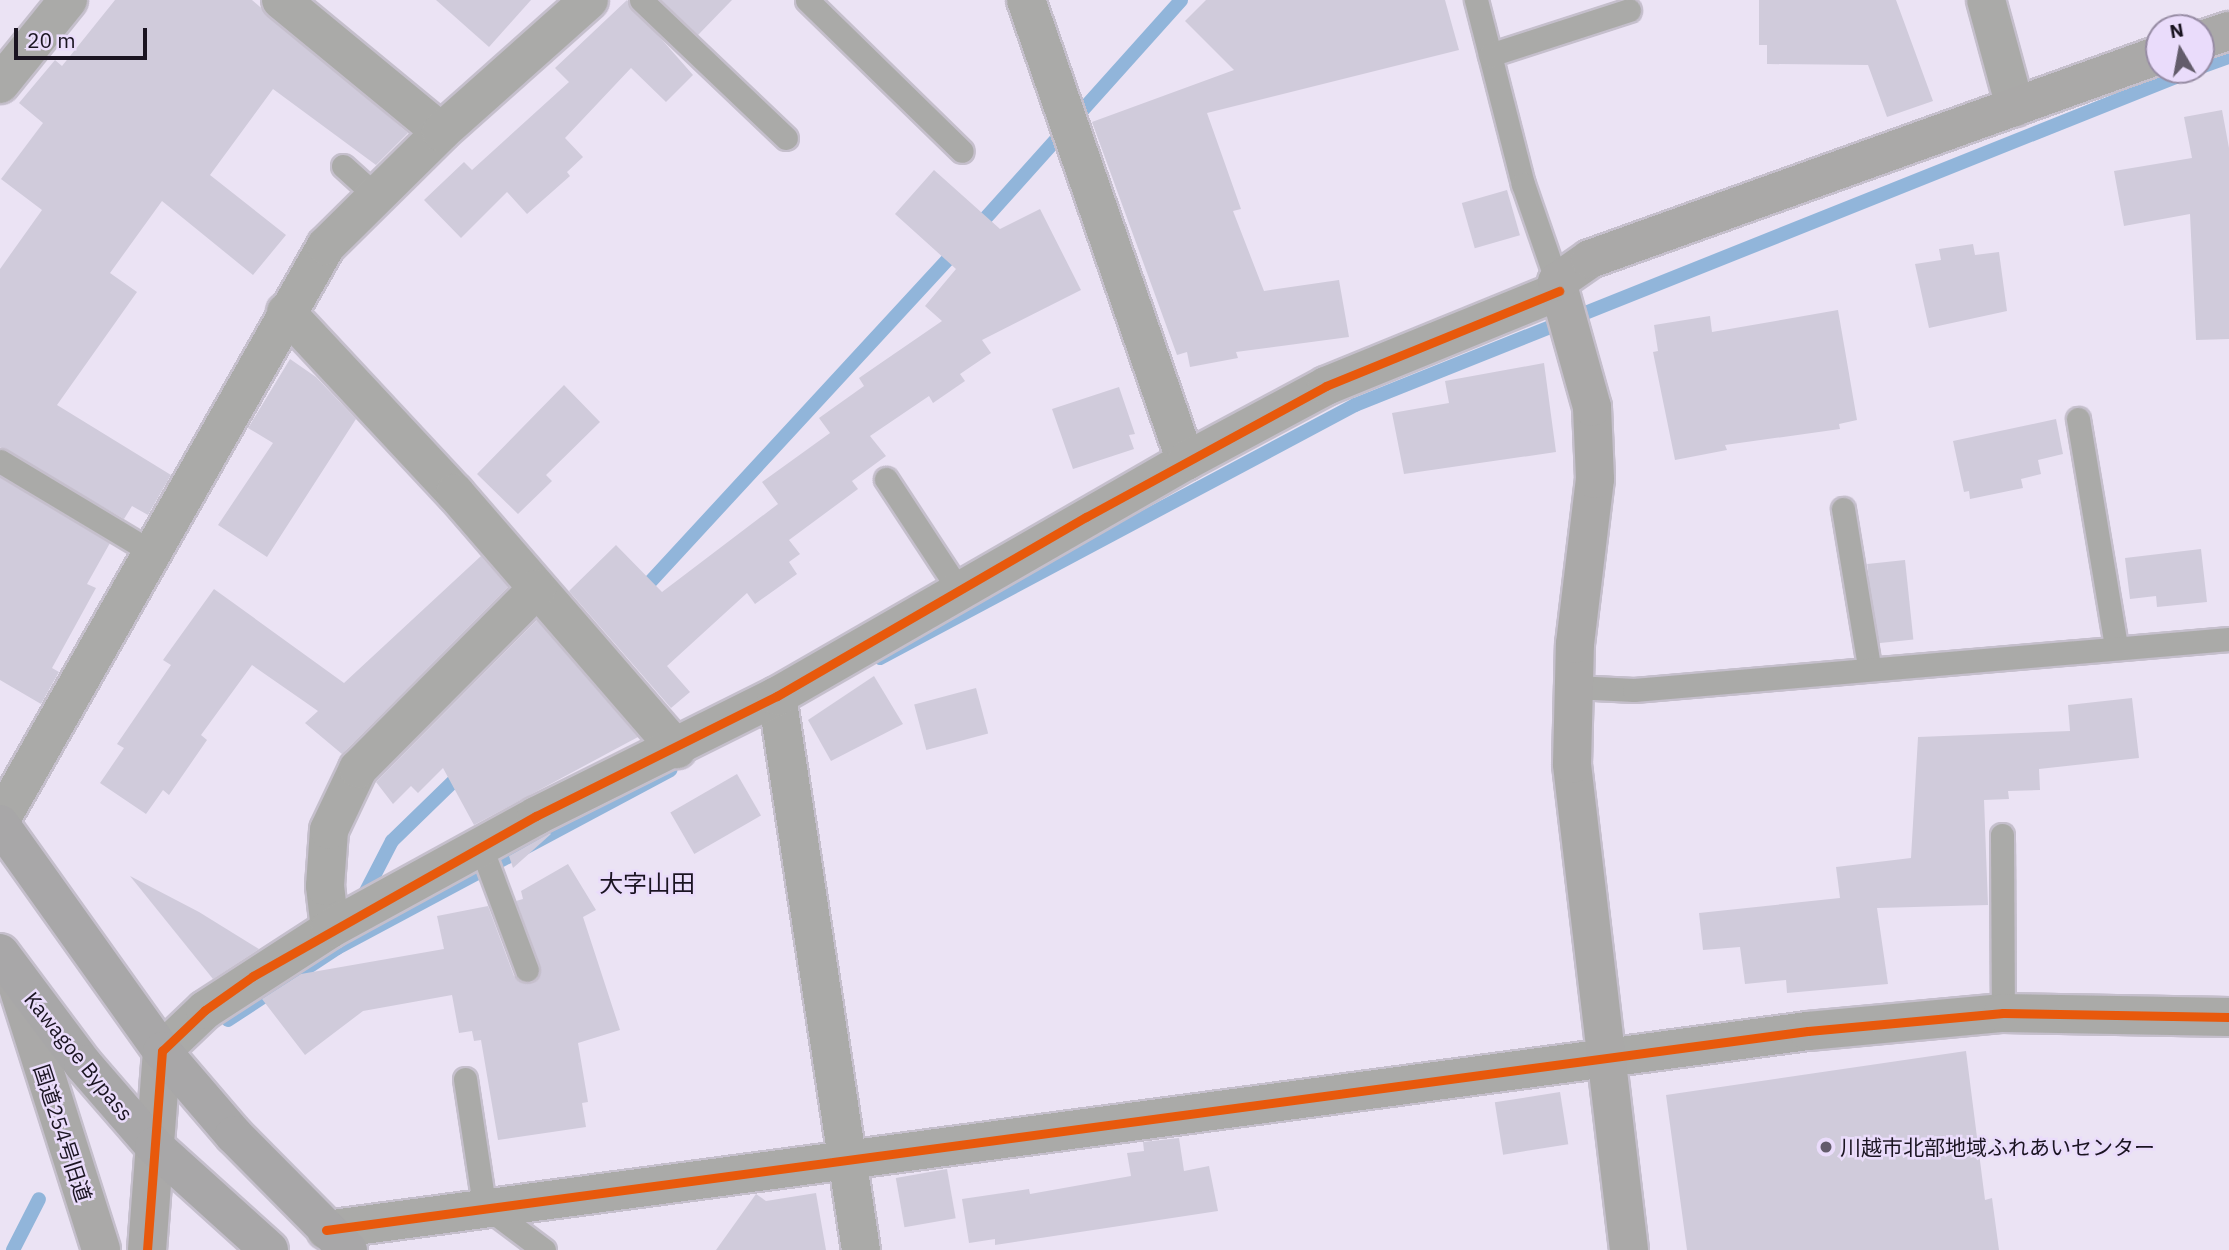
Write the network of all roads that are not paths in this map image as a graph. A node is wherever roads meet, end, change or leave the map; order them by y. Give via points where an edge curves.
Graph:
1 (68, 0) edge
2 (281, 0) edge
3 (589, 0) edge
4 (641, 0) edge
5 (807, 0) edge
6 (1026, 0) edge
7 (1476, 0) edge
8 (1986, 0) edge
9 (1629, 10) dead end
10 (1490, 55) junction
11 (2145, 60) edge
12 (0, 84) edge
13 (2015, 107) junction
14 (441, 132) junction
15 (786, 138) dead end
16 (962, 151) dead end
17 (343, 166) dead end
18 (375, 195) junction
19 (1558, 287) junction
20 (286, 312) junction
21 (2078, 419) dead end
22 (0, 461) edge
23 (1186, 461) junction
24 (886, 479) dead end
25 (1843, 509) dead end
26 (156, 554) junction
27 (537, 589) junction
28 (959, 590) junction
29 (2229, 639) edge
30 (2116, 647) junction
31 (1869, 666) junction
32 (1574, 687) junction
33 (777, 695) junction
34 (677, 749) junction
35 (0, 823) edge
36 (2002, 835) dead end
37 (481, 847) junction
38 (330, 929) junction
39 (7, 964) edge
40 (527, 970) dead end
41 (2003, 1013) junction
42 (2229, 1017) edge
43 (162, 1051) junction
44 (1604, 1061) junction
45 (465, 1079) dead end
46 (154, 1146) junction
47 (848, 1161) junction
48 (484, 1205) junction
49 (337, 1240) edge
50 (102, 1250) edge
51 (147, 1250) edge
52 (269, 1250) edge
53 (544, 1250) edge
54 (861, 1250) edge
55 (1629, 1250) edge

1 - 12 street
2 - 14 street
3 - 14 street
4 - 15 lane
5 - 16 lane
6 - 23 street
7 - 10 lane
8 - 13 street
9 - 10 lane
10 - 19 lane via 1523,184
11 - 13 street
13 - 19 street via 1590,259
14 - 18 street
17 - 18 lane
18 - 20 street via 326,246
19 - 23 street via 1326,386
19 - 32 street via 1592,407 1595,479
20 - 26 street
20 - 27 street
21 - 30 lane
22 - 26 lane
23 - 28 street
24 - 28 lane
25 - 31 lane
26 - 35 street
27 - 34 street
27 - 38 street via 358,769 329,830 325,886
28 - 33 street
29 - 30 lane
30 - 31 lane
31 - 32 lane via 1634,690
32 - 44 street via 1572,764
33 - 34 street
33 - 47 street
34 - 37 street
35 - 43 highway
36 - 41 lane
37 - 38 street
37 - 40 lane
38 - 43 street via 205,1010
39 - 46 highway, Kawagoe Bypass
39 - 50 street, 国道254号旧道
41 - 42 street
41 - 44 street via 1808,1031
43 - 46 street
43 - 49 highway
44 - 47 street
44 - 55 street
45 - 48 lane
46 - 51 street
46 - 52 highway, Kawagoe Bypass
47 - 48 street
47 - 54 street
48 - 49 street
48 - 53 lane

